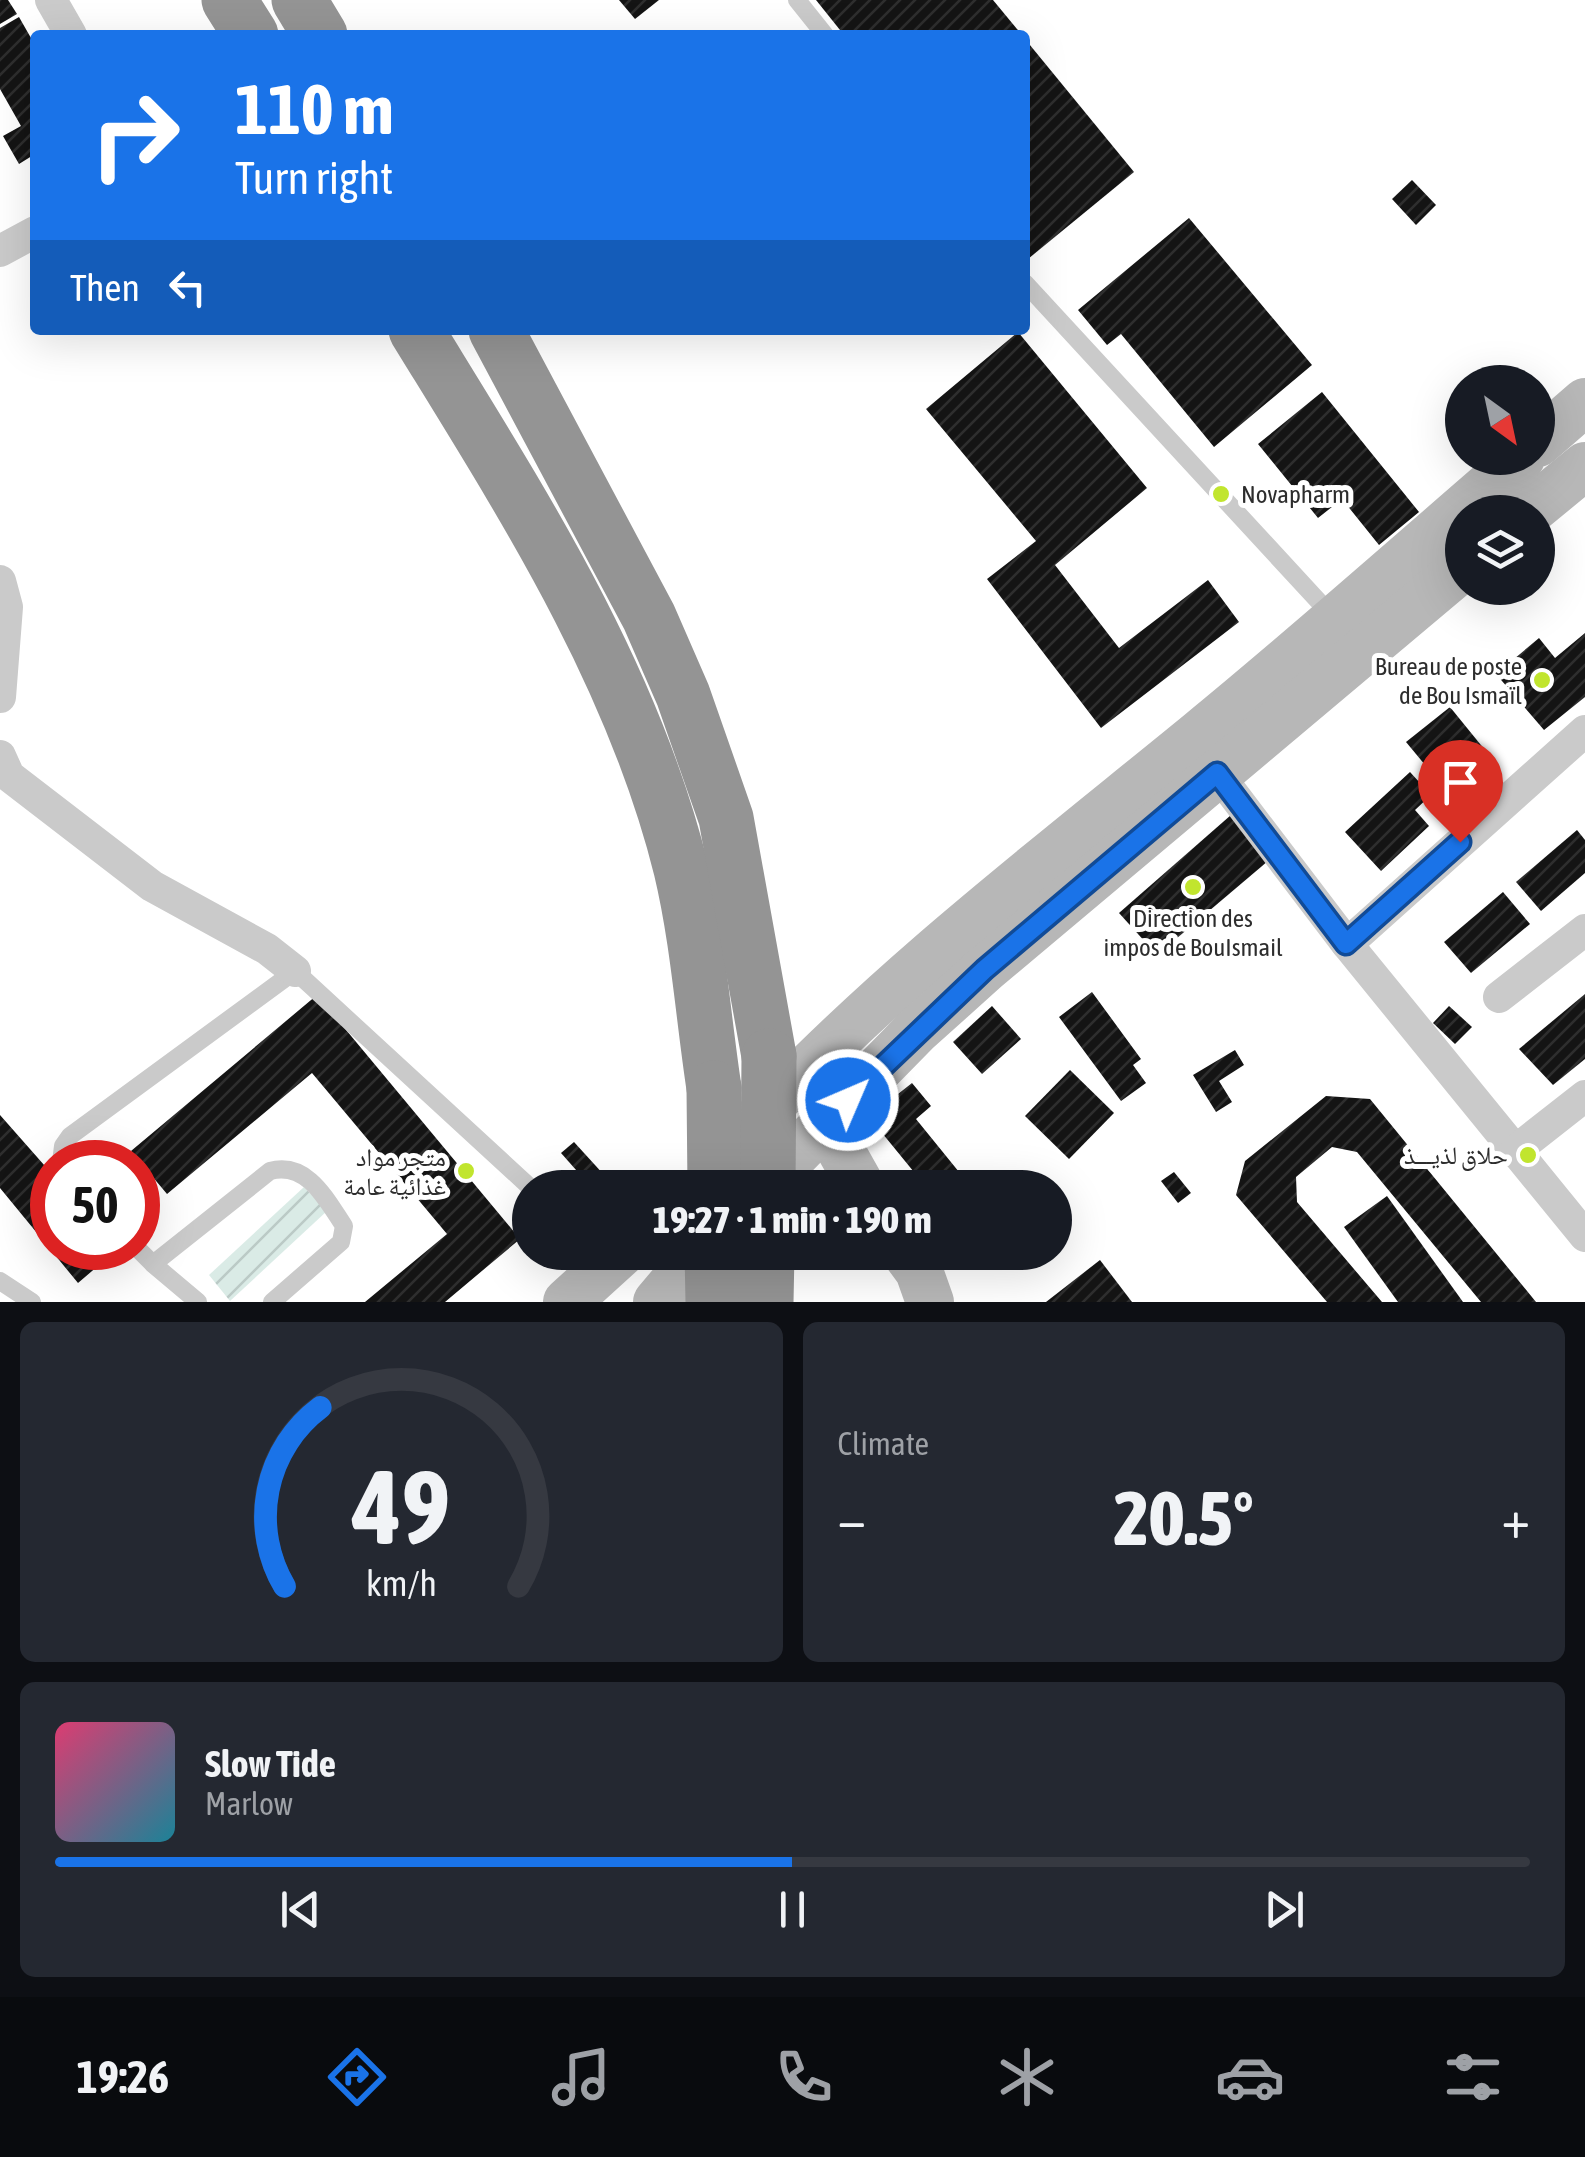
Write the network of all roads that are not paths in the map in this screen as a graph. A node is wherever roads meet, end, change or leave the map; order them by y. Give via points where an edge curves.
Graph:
1 (51, 0) edge
2 (229, 0) edge
3 (299, 0) edge
4 (797, 0) edge
5 (68, 30) edge
6 (248, 30) edge
7 (317, 30) edge
8 (821, 30) edge
9 (30, 234) edge
10 (2, 246) edge
11 (1030, 288) edge
12 (419, 335) edge
13 (499, 335) edge
14 (1585, 402) edge
15 (1555, 429) edge
16 (1501, 475) edge
17 (0, 581) edge
18 (1445, 582) edge
19 (1334, 618) junction
20 (0, 697) edge
21 (1581, 742) edge
22 (0, 756) edge
23 (1217, 773) junction
24 (1585, 930) edge
25 (1346, 944) junction
26 (295, 971) junction
27 (1499, 997) dead end
28 (1585, 1096) edge
29 (825, 1122) junction
30 (67, 1140) edge
31 (1515, 1150) junction
32 (709, 1170) edge
33 (715, 1170) edge
34 (766, 1170) edge
35 (781, 1170) edge
36 (852, 1170) edge
37 (512, 1171) edge
38 (1585, 1236) edge
39 (160, 1258) edge
40 (160, 1270) edge
41 (598, 1270) edge
42 (684, 1270) edge
43 (712, 1270) edge
44 (767, 1270) edge
45 (917, 1270) edge
46 (0, 1280) edge
47 (32, 1302) edge
48 (198, 1302) edge
49 (272, 1302) edge
50 (566, 1302) edge
51 (657, 1302) edge
52 (713, 1302) edge
53 (766, 1302) edge
54 (930, 1302) edge

1 - 5 street
2 - 6 highway
3 - 7 highway
4 - 8 lane
9 - 10 street
11 - 19 lane
12 - 33 highway, bridge via 552,554 604,657 658,795 680,866 714,1088
13 - 34 highway, bridge via 649,617 726,818 769,1056
14 - 15 main road
16 - 19 main road
17 - 20 street via 7,607
18 - 23 main road
19 - 32 main road via 954,931 830,1042
21 - 25 street
22 - 26 street via 8,776 152,886
23 - 25 street
23 - 29 main road via 985,969
24 - 27 street
25 - 31 street
26 - 30 lane
26 - 37 lane
28 - 31 street
29 - 35 main road
29 - 36 main road
31 - 38 street
39 - 49 lane via 270,1171 301,1173 344,1226 341,1242
40 - 48 lane
41 - 50 main road
42 - 51 main road
43 - 52 highway
44 - 53 highway
45 - 54 main road
46 - 47 lane

